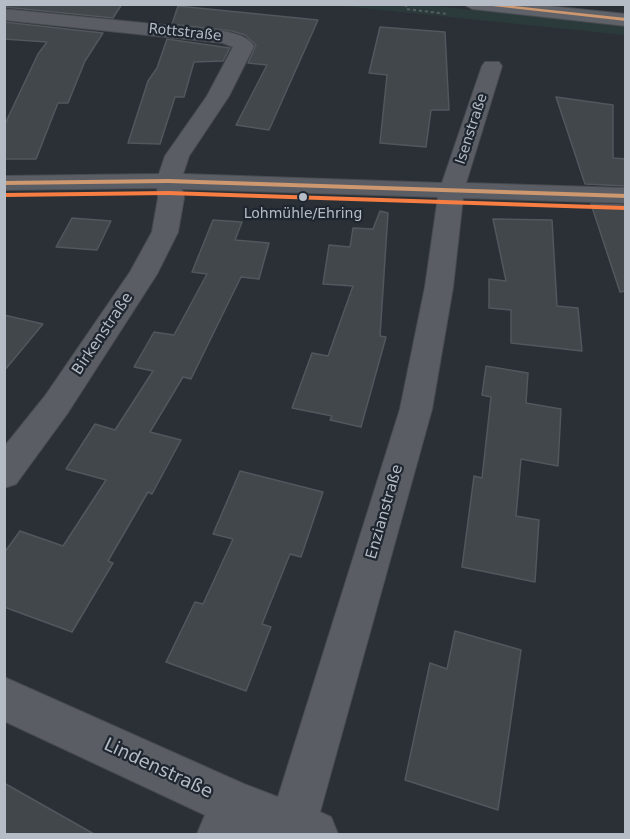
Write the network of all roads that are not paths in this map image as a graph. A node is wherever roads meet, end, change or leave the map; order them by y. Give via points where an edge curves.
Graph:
1 (472, 4) edge
2 (4, 14) edge
3 (626, 20) edge
4 (492, 66) dead end
5 (168, 181) junction
6 (4, 183) edge
7 (451, 191) junction
8 (626, 196) edge
9 (4, 474) edge
10 (4, 698) edge
11 (229, 820) edge
12 (303, 831) edge

1 - 3 main road
2 - 5 street, Rottstraße via 242,42 243,52 177,156
4 - 7 street, Isenstraße
5 - 6 street
5 - 7 street
5 - 9 street, Birkenstraße via 165,232 147,266 56,405
7 - 8 street
7 - 12 street, Enzianstraße via 439,287 416,409
10 - 11 street, Lindenstraße
11 - 12 street, Lindenstraße

